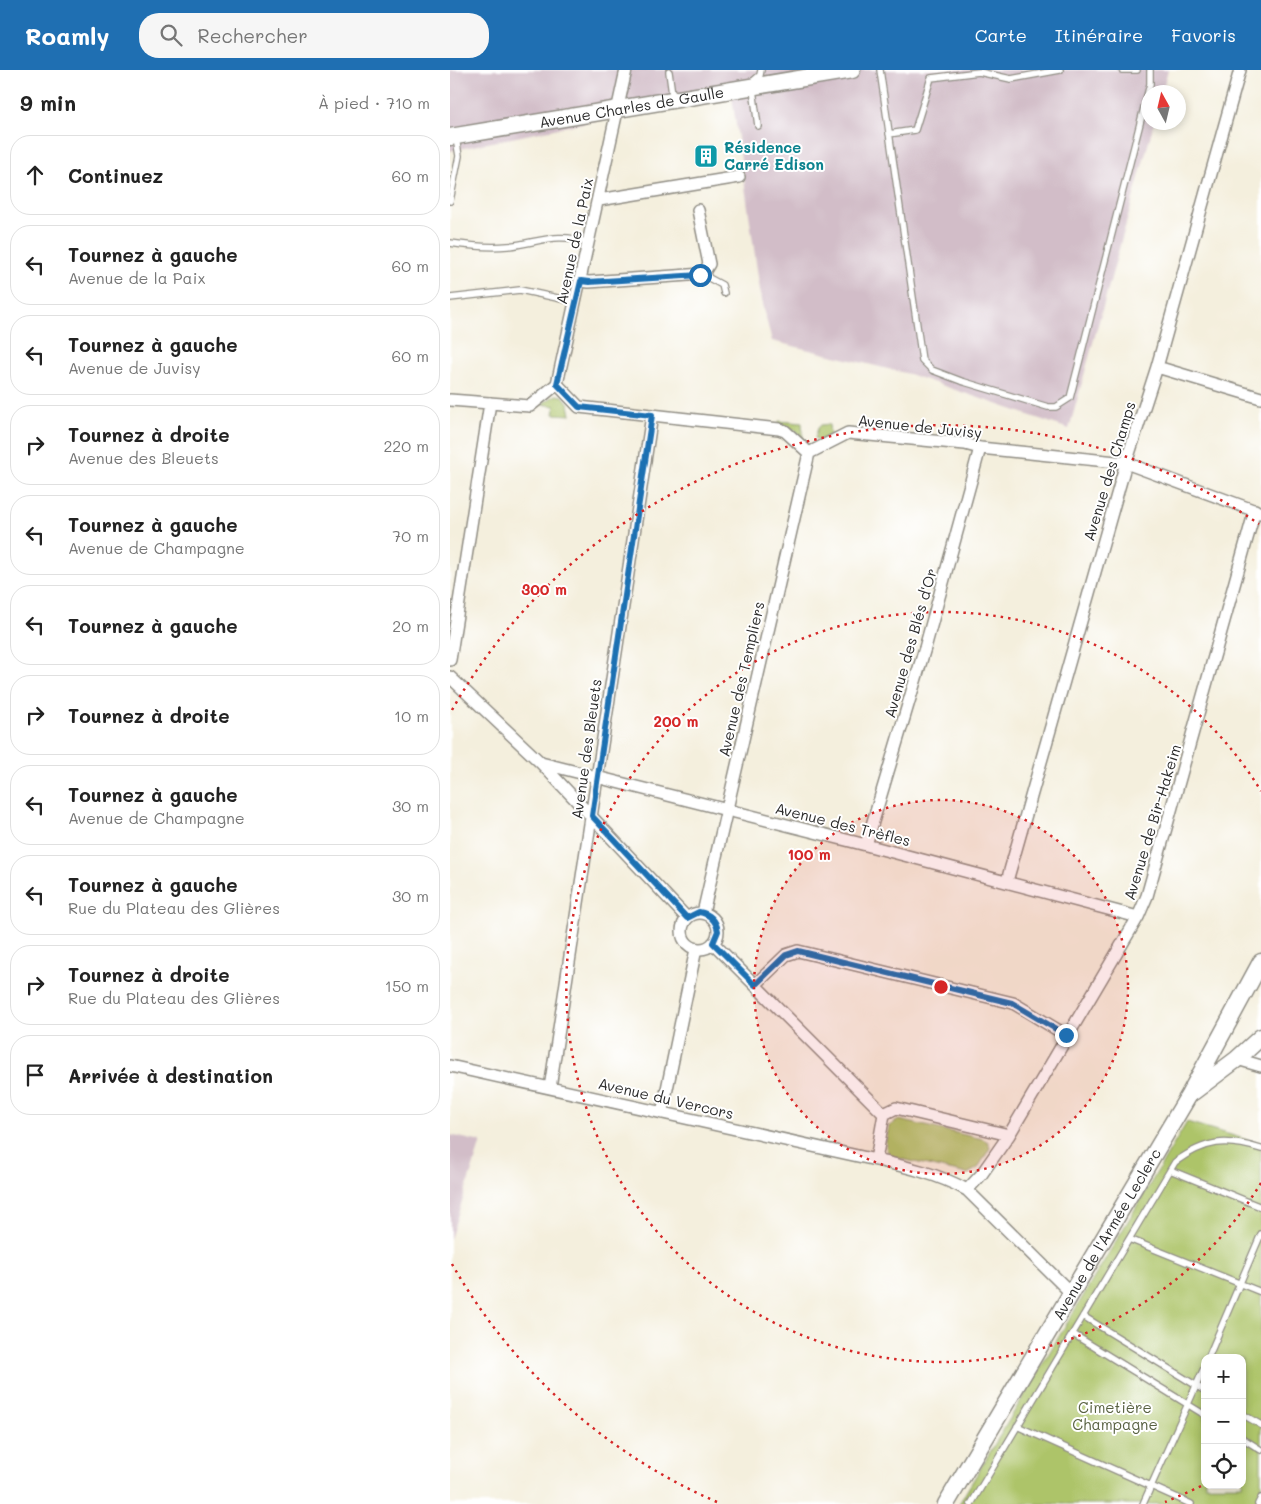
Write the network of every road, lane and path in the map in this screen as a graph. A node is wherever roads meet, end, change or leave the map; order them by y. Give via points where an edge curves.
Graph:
1 (626, 70) edge
2 (788, 70) edge
3 (852, 70) edge
4 (880, 70) edge
5 (1060, 70) edge
6 (1122, 70) edge
7 (1137, 70) edge
8 (1150, 70) edge
9 (1240, 70) edge
10 (669, 72) dead end
11 (820, 73) edge
12 (756, 78) edge
13 (672, 92) junction
14 (618, 103) junction
15 (758, 126) dead end
16 (457, 133) edge
17 (889, 134) junction
18 (739, 176) dead end
19 (599, 200) junction
20 (450, 201) edge
21 (698, 210) dead end
22 (450, 242) edge
23 (589, 244) junction
24 (706, 272) junction
25 (581, 281) junction
26 (724, 293) dead end
27 (450, 298) edge
28 (576, 302) junction
29 (1157, 367) junction
30 (557, 384) junction
31 (1261, 398) edge
32 (450, 400) edge
33 (490, 403) junction
34 (652, 415) junction
35 (980, 448) junction
36 (809, 452) junction
37 (1126, 463) junction
38 (1258, 512) edge
39 (450, 660) edge
40 (450, 677) edge
41 (541, 763) junction
42 (597, 778) junction
43 (726, 811) junction
44 (592, 816) junction
45 (866, 845) junction
46 (1006, 881) junction
47 (703, 913) junction
48 (1138, 917) junction
49 (687, 918) junction
50 (713, 943) junction
51 (696, 948) junction
52 (1261, 962) edge
53 (755, 985) junction
54 (1066, 1035) junction
55 (1261, 1036) edge
56 (1237, 1059) junction
57 (450, 1066) edge
58 (1261, 1066) edge
59 (550, 1088) junction
60 (1189, 1095) junction
61 (662, 1113) junction
62 (884, 1114) junction
63 (1009, 1135) junction
64 (1261, 1149) edge
65 (876, 1160) junction
66 (1170, 1170) junction
67 (967, 1190) junction
68 (1261, 1207) edge
69 (1261, 1234) edge
70 (1129, 1239) junction
71 (1240, 1283) junction
72 (1261, 1292) edge
73 (1072, 1294) junction
74 (1083, 1316) junction
75 (1073, 1334) junction
76 (1210, 1354) edge
77 (1201, 1375) edge
78 (1196, 1386) junction
79 (1201, 1389) edge
80 (1188, 1405) junction
81 (1201, 1413) edge
82 (1246, 1416) edge
83 (1261, 1425) edge
84 (1018, 1426) junction
85 (1246, 1441) edge
86 (1261, 1450) edge
87 (1151, 1486) junction
88 (1261, 1498) edge
89 (946, 1504) edge
90 (971, 1504) edge
91 (1143, 1504) edge
92 (1191, 1504) edge
93 (1258, 1504) edge

1 - 14 street, Avenue de la Paix
2 - 12 main road, Avenue Charles de Gaulle
3 - 11 main road, Avenue Charles de Gaulle
4 - 17 lane
5 - 17 lane via 1011,79 978,72 931,78 915,130
6 - 7 lane
8 - 17 lane via 1148,93 1070,398 1056,407 961,381 932,370 922,360
9 - 29 street, Avenue des Champs
10 - 13 lane
11 - 12 main road, Avenue Charles de Gaulle
12 - 13 main road, Avenue Charles de Gaulle
12 - 14 main road, Avenue Charles de Gaulle
12 - 15 lane
13 - 14 main road, Avenue Charles de Gaulle
14 - 16 main road, Avenue Charles de Gaulle
14 - 16 main road, Avenue Charles de Gaulle
14 - 19 street, Avenue de la Paix
16 - 20 lane via 459,156
18 - 19 street
19 - 23 street, Avenue de la Paix
21 - 24 street via 709,264
22 - 23 lane via 477,247 509,246 557,236
23 - 25 street, Avenue de la Paix
24 - 25 street via 690,277
24 - 26 lane via 709,278 722,284
25 - 28 street, Avenue de la Paix
27 - 28 lane via 520,290
28 - 30 street, Avenue de la Paix
29 - 31 street
29 - 37 street, Avenue des Champs
30 - 33 street via 530,406
30 - 34 street via 579,407
32 - 33 street
33 - 39 street
34 - 36 street via 785,430
34 - 42 street, Avenue des Bleuets
35 - 36 street, Avenue de Juvisy via 848,433
35 - 37 street, Avenue de Juvisy
35 - 45 street, Avenue des Blés d'Or via 928,639
36 - 43 street, Avenue des Templiers
37 - 38 street, Avenue de Juvisy
37 - 46 street, Avenue des Champs
38 - 48 street, Avenue de Bir-Hakeim via 1148,896
40 - 41 street
41 - 42 street, Avenue des Trèfles
41 - 44 street
42 - 43 street, Avenue des Trèfles
42 - 44 street, Avenue des Bleuets
43 - 45 street, Avenue des Trèfles
43 - 47 street, Avenue des Templiers
44 - 49 street
44 - 59 street, Avenue des Bleuets
45 - 46 street, Avenue des Trèfles
46 - 48 street, Avenue des Trèfles
47 - 49 street
47 - 50 street via 717,925 717,937
48 - 54 street, Avenue de Bir-Hakeim
49 - 51 street via 681,933 686,943
50 - 51 street via 703,949
50 - 53 street
51 - 61 street
52 - 60 main road, Avenue de l'Armée Leclerc
53 - 54 street via 786,955 798,951 1012,1003
53 - 62 street
54 - 63 street, Avenue de Bir-Hakeim
55 - 56 main road
56 - 58 street
56 - 60 main road
57 - 59 street, Avenue du Vercors
59 - 61 street, Avenue du Vercors
60 - 73 main road, Avenue de l'Armée Leclerc
61 - 65 street, Avenue du Vercors
62 - 63 street via 896,1108
62 - 65 street
63 - 67 street, Avenue de Bir-Hakeim via 981,1176
64 - 66 lane via 1219,1142 1185,1155
65 - 67 street, Avenue du Vercors via 921,1170
66 - 68 lane
66 - 70 lane
67 - 73 street, Avenue du Vercors
69 - 71 lane
70 - 71 lane
70 - 74 lane
71 - 72 lane
71 - 76 lane
73 - 89 main road, Avenue de l'Armée Leclerc
74 - 75 lane
74 - 78 lane
75 - 80 lane
75 - 84 lane
77 - 78 lane
78 - 79 lane
78 - 80 lane
80 - 81 lane
80 - 87 lane
82 - 83 lane
84 - 87 lane
84 - 90 lane
85 - 86 lane
87 - 91 lane
87 - 92 lane
88 - 93 lane

